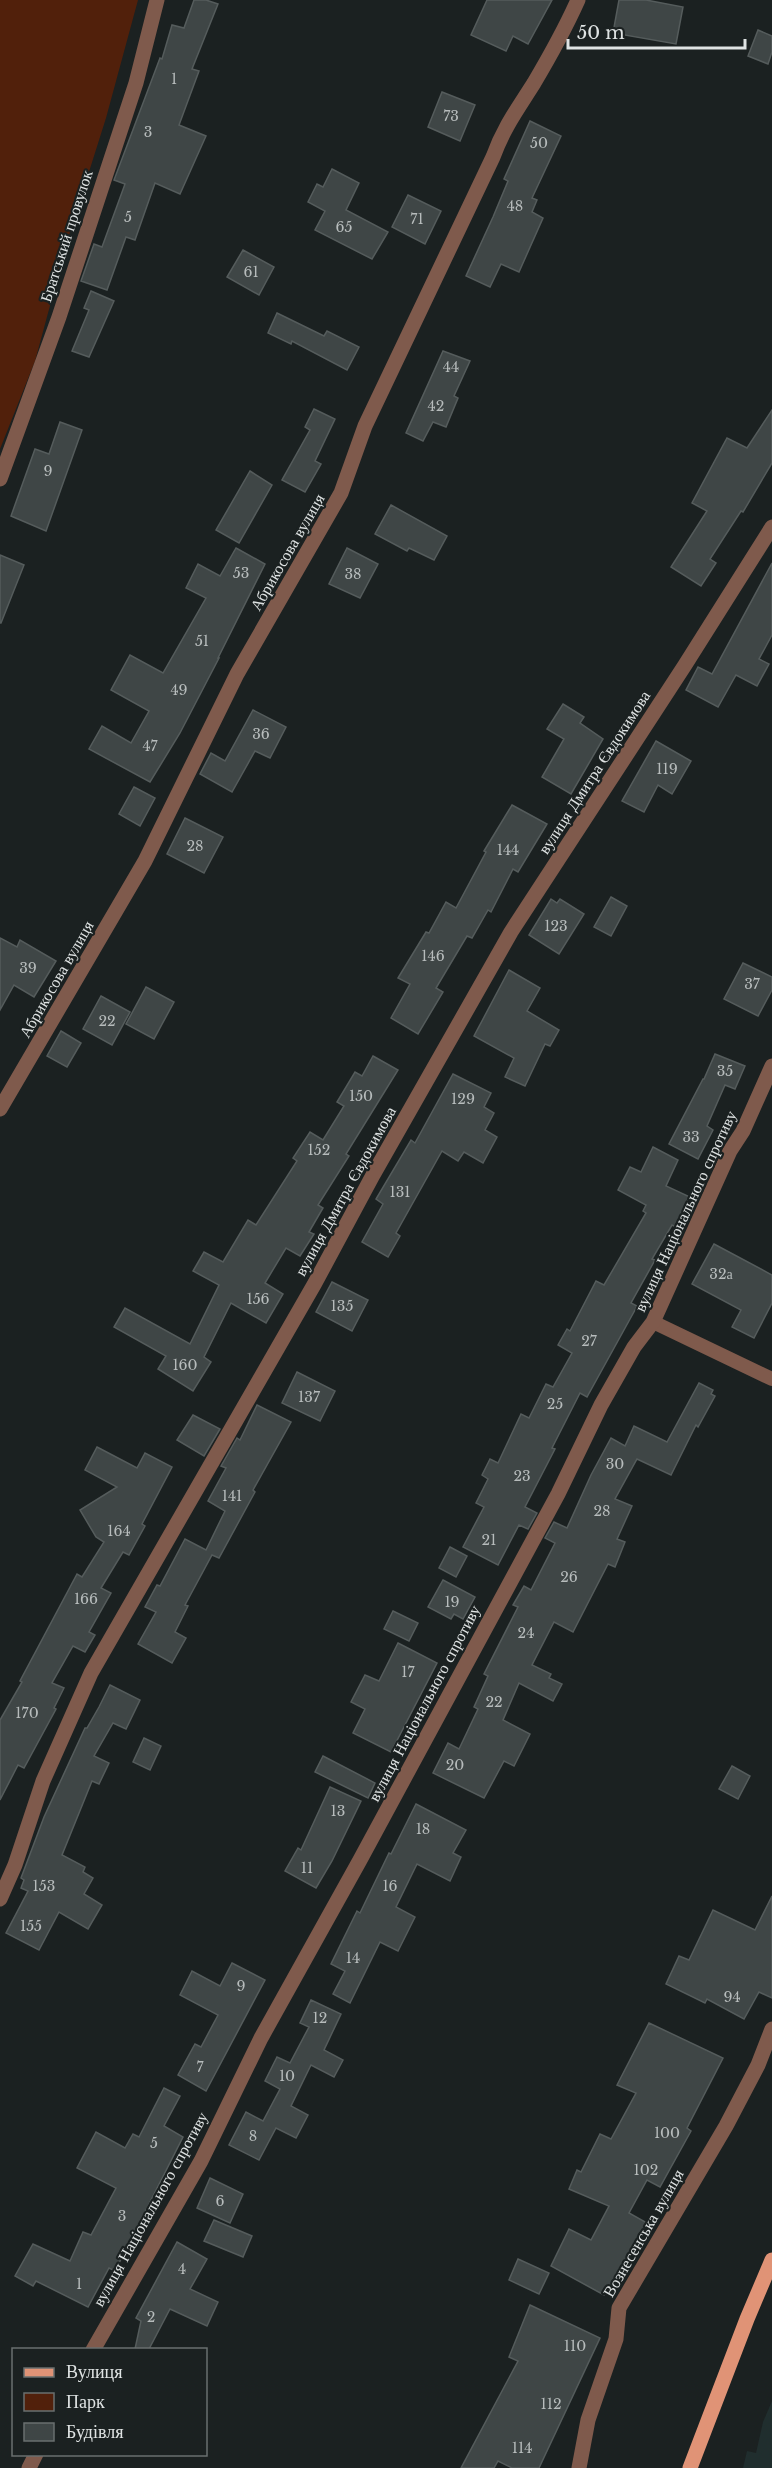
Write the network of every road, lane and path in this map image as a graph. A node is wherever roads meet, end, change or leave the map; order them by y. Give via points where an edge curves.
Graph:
1 (157, 0) edge
2 (578, 0) edge
3 (0, 479) edge
4 (772, 527) edge
5 (772, 1066) edge
6 (0, 1109) edge
7 (653, 1322) junction
8 (772, 1379) edge
9 (0, 1899) edge
10 (772, 2029) edge
11 (772, 2260) edge
12 (94, 2348) edge
13 (579, 2468) edge
14 (690, 2468) edge

1 - 3 street, Братський провулок via 136,83 59,317
2 - 6 street, Абрикосова вулиця via 502,132 364,426 341,493 237,674 146,861
4 - 9 street, вулиця Дмитра Євдокимова via 511,932 91,1672 43,1781
5 - 7 street, вулиця Національного спротиву
7 - 8 lane
7 - 12 street, вулиця Національного спротиву via 601,1405 558,1494 261,2038 201,2161
10 - 13 street, Вознесенська вулиця via 726,2126 619,2308 615,2339 588,2420
11 - 14 main road

